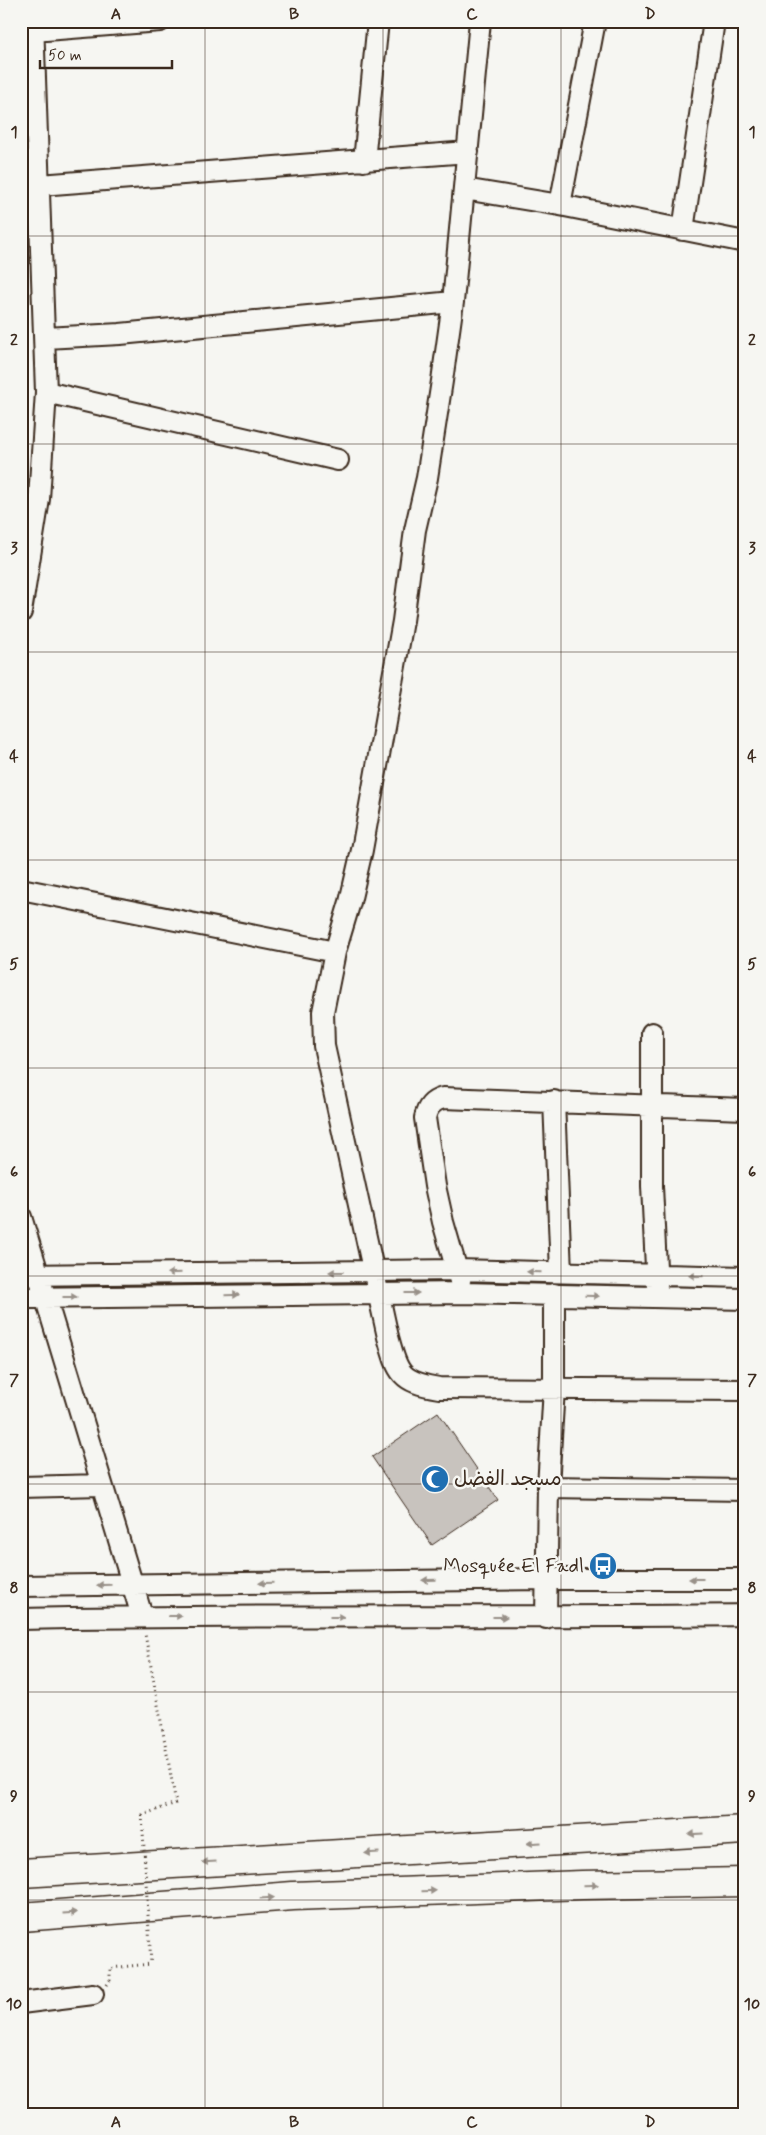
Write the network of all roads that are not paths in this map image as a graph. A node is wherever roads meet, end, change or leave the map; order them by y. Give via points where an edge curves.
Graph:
1 (160, 21) edge
2 (378, 21) edge
3 (480, 21) edge
4 (595, 21) edge
5 (714, 21) edge
6 (33, 26) edge
7 (468, 152) junction
8 (364, 161) junction
9 (40, 185) junction
10 (464, 189) junction
11 (560, 205) junction
12 (683, 230) junction
13 (745, 242) edge
14 (453, 302) junction
15 (45, 338) junction
16 (46, 392) junction
17 (338, 460) dead end
18 (21, 612) edge
19 (21, 889) edge
20 (335, 952) junction
21 (652, 1032) dead end
22 (554, 1101) junction
23 (652, 1104) junction
24 (745, 1109) edge
25 (21, 1216) edge
26 (457, 1270) junction
27 (375, 1272) junction
28 (561, 1272) junction
29 (30, 1274) edge
30 (656, 1276) junction
31 (745, 1277) edge
32 (379, 1293) junction
33 (463, 1293) junction
34 (554, 1294) junction
35 (45, 1297) junction
36 (21, 1298) edge
37 (657, 1298) junction
38 (745, 1299) edge
39 (554, 1388) junction
40 (745, 1390) edge
41 (22, 1483) edge
42 (102, 1485) junction
43 (548, 1487) junction
44 (745, 1490) edge
45 (546, 1579) junction
46 (745, 1579) edge
47 (132, 1584) junction
48 (21, 1586) edge
49 (745, 1615) edge
50 (142, 1616) junction
51 (546, 1618) junction
52 (21, 1619) edge
53 (745, 1830) edge
54 (21, 1873) edge
55 (745, 1882) edge
56 (21, 1917) edge
57 (93, 1994) dead end
58 (21, 2003) edge

1 - 6 street
2 - 8 street
3 - 7 street
4 - 11 street
5 - 12 street
6 - 9 street
7 - 8 street
7 - 10 street
8 - 9 street
9 - 15 street
10 - 11 street
10 - 14 street
11 - 12 street
12 - 13 street
14 - 15 street
14 - 20 street via 427,478 415,530 403,621 362,850
15 - 16 street
16 - 17 street
16 - 18 street via 39,499
19 - 20 street
20 - 27 street via 322,1012 324,1046
21 - 23 street
22 - 23 street
22 - 26 street via 442,1098 428,1108 426,1118 435,1186
22 - 28 street
23 - 24 street
23 - 30 street
25 - 29 street
26 - 27 street
28 -> 26 street
26 - 33 street
27 -> 29 street
27 - 32 street
28 - 30 street
29 - 35 street
31 -> 30 street
30 - 37 street
32 -> 33 street
35 -> 32 street
32 - 39 street via 398,1369 410,1381 439,1388
33 - 34 street
34 -> 37 street
34 - 39 street
35 - 36 street
35 - 42 street
37 - 38 street
39 - 40 street
39 - 43 street
41 - 42 street
42 - 47 street
43 - 44 street
43 - 45 street
46 -> 45 street
45 -> 47 street
45 - 51 street
47 -> 48 street
47 - 50 street
49 - 51 street
50 -> 51 street
50 - 52 street
53 -> 54 highway
56 -> 55 highway via 294,1896
57 - 58 street

